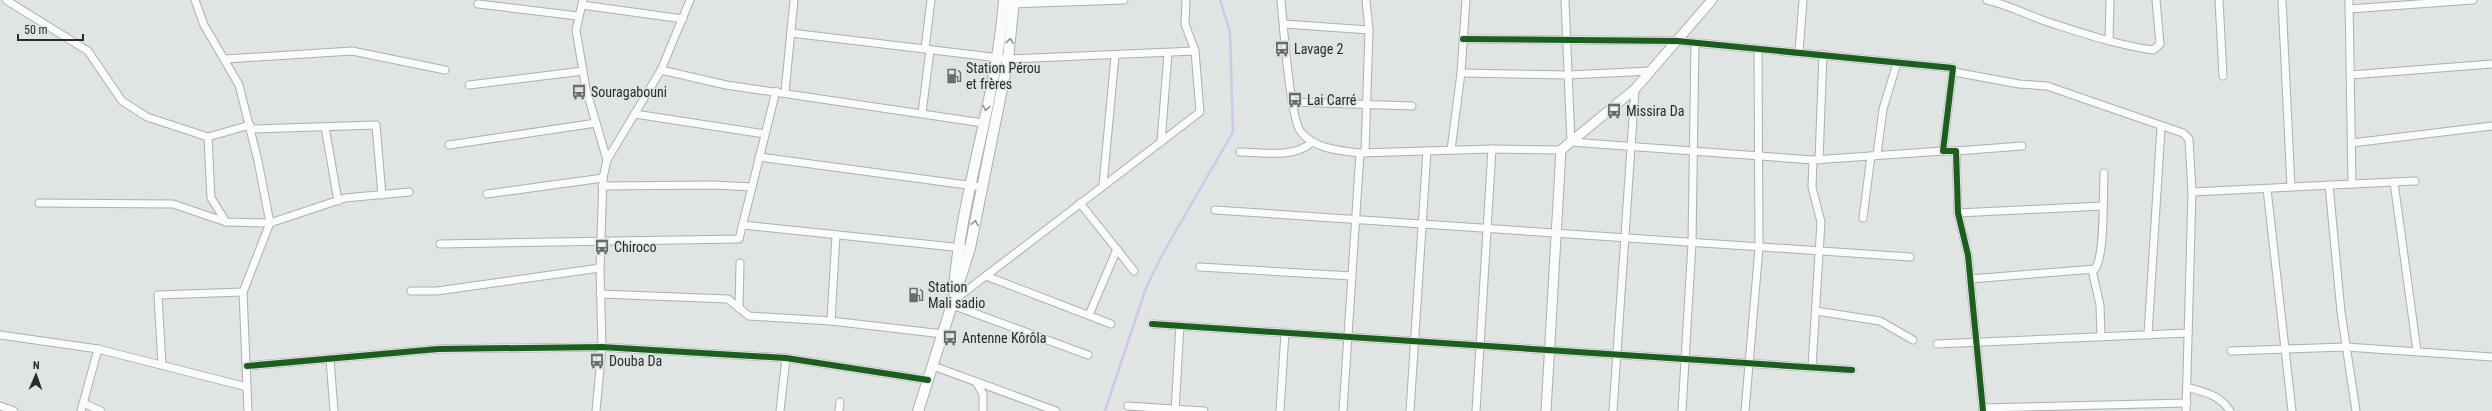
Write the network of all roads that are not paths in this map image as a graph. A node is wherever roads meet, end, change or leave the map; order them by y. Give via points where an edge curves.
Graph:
1 (6, 0) edge
2 (195, 0) edge
3 (690, 0) edge
4 (794, 0) edge
5 (931, 0) edge
6 (1124, 0) edge
7 (1186, 0) edge
8 (1281, 0) edge
9 (1366, 0) edge
10 (1466, 0) edge
11 (1565, 0) edge
12 (1712, 0) edge
13 (1803, 0) edge
14 (1987, 0) edge
15 (2110, 0) edge
16 (2156, 0) edge
17 (2219, 0) edge
18 (2282, 0) edge
19 (2349, 0) edge
20 (2472, 0) edge
21 (582, 2) edge
22 (1003, 2) edge
23 (1014, 2) edge
24 (478, 4) dead end
25 (2349, 9) junction
26 (578, 16) junction
27 (683, 20) junction
28 (1284, 24) junction
29 (1369, 30) junction
30 (791, 33) junction
31 (1567, 38) junction
32 (1463, 39) junction
33 (1677, 41) junction
34 (2109, 41) junction
35 (1695, 43) junction
36 (928, 49) junction
37 (1758, 50) junction
38 (1195, 51) junction
39 (1799, 52) junction
40 (1168, 53) junction
41 (1823, 54) junction
42 (1115, 56) junction
43 (996, 58) junction
44 (226, 59) junction
45 (1008, 59) junction
46 (1897, 63) junction
47 (2492, 64) edge
48 (445, 70) dead end
49 (661, 70) junction
50 (583, 71) junction
51 (1651, 71) junction
52 (1954, 72) junction
53 (1461, 73) junction
54 (1568, 75) junction
55 (2350, 75) junction
56 (2223, 76) dead end
57 (469, 85) dead end
58 (1634, 89) junction
59 (776, 91) junction
60 (785, 92) junction
61 (1292, 102) junction
62 (1366, 104) junction
63 (1412, 106) dead end
64 (922, 113) junction
65 (635, 114) junction
66 (596, 123) junction
67 (983, 123) junction
68 (2492, 126) edge
69 (250, 127) junction
70 (325, 127) junction
71 (2161, 128) junction
72 (765, 134) junction
73 (208, 137) junction
74 (1161, 142) junction
75 (1312, 142) junction
76 (1571, 142) junction
77 (2352, 143) junction
78 (449, 145) dead end
79 (2022, 146) dead end
80 (1631, 147) junction
81 (1492, 149) junction
82 (1451, 150) junction
83 (1561, 150) junction
84 (1427, 151) junction
85 (1943, 151) junction
86 (1956, 151) junction
87 (1240, 152) dead end
88 (1692, 152) junction
89 (1362, 153) junction
90 (1874, 155) junction
91 (1759, 156) junction
92 (759, 157) junction
93 (607, 160) junction
94 (1816, 160) junction
95 (2104, 173) dead end
96 (603, 178) junction
97 (2415, 180) dead end
98 (2394, 182) junction
99 (2352, 184) junction
100 (1103, 185) junction
101 (2329, 185) junction
102 (602, 186) junction
103 (971, 186) junction
104 (752, 187) junction
105 (982, 187) junction
106 (2291, 187) junction
107 (2267, 189) junction
108 (409, 192) dead end
109 (2192, 192) junction
110 (487, 194) dead end
111 (382, 195) junction
112 (338, 201) junction
113 (39, 203) dead end
114 (1080, 203) junction
115 (2102, 206) junction
116 (1215, 210) dead end
117 (1958, 213) junction
118 (1863, 218) dead end
119 (1356, 220) junction
120 (226, 222) junction
121 (270, 223) junction
122 (1422, 224) junction
123 (743, 225) junction
124 (1488, 228) junction
125 (1555, 232) junction
126 (836, 235) junction
127 (1625, 238) junction
128 (601, 242) junction
129 (1692, 243) junction
130 (440, 244) dead end
131 (959, 247) junction
132 (970, 248) junction
133 (1759, 248) junction
134 (1117, 249) junction
135 (1819, 250) junction
136 (1910, 256) dead end
137 (740, 263) dead end
138 (1200, 267) dead end
139 (600, 268) junction
140 (2092, 270) junction
141 (1134, 271) dead end
142 (986, 276) junction
143 (1352, 276) junction
144 (1970, 279) junction
145 (411, 291) dead end
146 (243, 292) junction
147 (600, 294) junction
148 (952, 303) junction
149 (739, 308) junction
150 (1816, 311) junction
151 (1089, 315) junction
152 (831, 321) junction
153 (1111, 324) dead end
154 (1152, 324) dead end
155 (1180, 325) junction
156 (1285, 332) junction
157 (2188, 333) junction
158 (943, 334) junction
159 (0, 335) edge
160 (2148, 335) junction
161 (1348, 336) junction
162 (2101, 337) junction
163 (1913, 340) dead end
164 (1414, 341) junction
165 (1977, 343) junction
166 (1937, 344) dead end
167 (1480, 345) junction
168 (602, 347) junction
169 (2346, 347) junction
170 (98, 349) junction
171 (2286, 349) junction
172 (1550, 350) junction
173 (2231, 351) dead end
174 (2417, 351) junction
175 (1617, 354) junction
176 (1088, 355) dead end
177 (2492, 357) edge
178 (786, 358) junction
179 (330, 359) junction
180 (1686, 359) junction
181 (1748, 363) junction
182 (162, 366) junction
183 (247, 366) junction
184 (933, 366) junction
185 (1812, 367) junction
186 (1852, 370) dead end
187 (928, 380) junction
188 (976, 382) junction
189 (247, 387) junction
190 (2187, 387) junction
191 (840, 402) dead end
192 (83, 403) junction
193 (2186, 403) junction
194 (2104, 404) junction
195 (0, 406) edge
196 (1128, 406) dead end
197 (2124, 408) edge
198 (1983, 409) edge
199 (1175, 410) edge
200 (12, 411) edge
201 (81, 411) edge
202 (101, 411) edge
203 (248, 411) edge
204 (334, 411) edge
205 (596, 411) edge
206 (780, 411) edge
207 (839, 411) edge
208 (918, 411) edge
209 (983, 411) edge
210 (1056, 411) edge
211 (1204, 411) edge
212 (1280, 411) edge
213 (1343, 411) edge
214 (1410, 411) edge
215 (1476, 411) edge
216 (1546, 411) edge
217 (1613, 411) edge
218 (1682, 411) edge
219 (1745, 411) edge
220 (2095, 411) edge
221 (2186, 411) edge
222 (2230, 411) edge
223 (2292, 411) edge
224 (2356, 411) edge

1 - 73 street via 88,51 122,101 147,117
2 - 44 street via 204,25
3 - 27 street
4 - 30 street
5 - 36 street
6 - 23 street
7 - 38 street via 1185,24
8 - 28 street
9 - 29 street
10 - 32 street
11 - 31 street
12 - 33 street
13 - 39 street
14 - 34 street via 2012,6 2047,21
15 - 34 street
16 - 34 street via 2158,47 2152,50
17 - 56 street
18 - 106 street
19 - 25 street
20 - 25 street
21 - 26 street
21 - 27 street
22 - 23 street
22 - 43 main road
45 -> 23 main road
24 - 26 street
25 - 55 street
26 - 50 street via 576,30
27 - 49 street
28 - 29 street
28 - 61 street
29 - 62 street
30 - 36 street
30 - 60 street
31 - 32 street
31 - 33 street
31 - 54 street
32 - 53 street
33 - 35 street
33 - 51 street
35 - 37 street
35 - 88 street
36 - 43 street
36 - 64 street
37 - 39 street
37 - 91 street
38 - 40 street
38 - 74 street via 1200,112
39 - 41 street
40 - 42 street
40 - 74 street
41 - 46 street
41 - 94 street
42 - 45 street
42 - 100 street
43 - 45 street
43 -> 67 main road
44 - 48 street via 352,51
44 - 69 street via 239,85
45 - 105 main road
46 - 52 street via 1950,66
46 - 90 street via 1883,109
47 - 55 street
49 - 59 street via 726,85
49 - 65 street
50 - 57 street
50 - 66 street
51 - 54 street
51 - 58 street
52 - 71 street via 2019,84 2047,86
52 - 85 street
53 - 54 street
53 - 82 street
54 - 76 street
55 - 77 street
58 - 76 street
58 - 80 street
59 - 60 street
59 - 72 street
60 - 64 street
61 - 62 street
61 - 75 street via 1300,132
62 - 63 street
62 - 89 street
64 - 67 street
65 - 72 street
65 - 93 street
66 - 78 street
66 - 93 street
67 - 103 main road
68 - 77 street
69 - 70 street
69 - 73 street
69 - 121 street
70 - 111 street via 376,125
70 - 112 street
71 - 109 street via 2183,133 2189,140
71 - 160 street
72 - 92 street
73 - 120 street via 211,198
74 - 100 street
75 - 87 street via 1305,149 1296,152
75 - 89 street via 1339,151
76 - 80 street
76 - 83 street
77 - 99 street
79 - 86 street
80 - 88 street
80 - 127 street
81 - 82 street
81 - 83 street
81 - 124 street
82 - 84 street
83 - 125 street
84 - 89 street
84 - 122 street
85 - 86 street
85 - 90 street
86 - 117 street
88 - 91 street
88 - 129 street
89 - 119 street
90 - 94 street
90 - 118 street
91 - 94 street
91 - 133 street
92 - 103 street
92 - 104 street
93 - 96 street
94 - 135 street via 1812,187 1821,222
95 - 115 street
96 - 102 street
96 - 110 street
97 - 98 street
98 - 99 street
98 - 174 street
99 - 101 street
100 - 114 street
101 - 106 street
101 - 169 street
102 - 104 street
102 - 128 street
103 - 105 street
103 - 131 main road
104 - 123 street
132 -> 105 main road
106 - 107 street
107 - 109 street
107 - 171 street
108 - 111 street
109 - 157 street
111 - 112 street
112 - 121 street
113 - 120 street via 173,204
114 - 134 street
114 - 142 street
115 - 117 street
115 - 140 street via 2099,262
116 - 119 street
117 - 144 street via 1968,255
119 - 122 street
119 - 143 street
120 - 121 street
121 - 146 street
122 - 124 street
122 - 164 street
123 - 126 street
123 - 128 street via 739,239
124 - 125 street
124 - 167 street
125 - 127 street
125 - 172 street
126 - 131 street
126 - 152 street
127 - 129 street
127 - 175 street
128 - 130 street
128 - 139 street
129 - 133 street
129 - 180 street
131 - 132 street
131 - 148 main road
132 - 148 main road
133 - 135 street
133 - 181 street
134 - 141 street
134 - 151 street
135 - 136 street
135 - 150 street
137 - 149 street
138 - 143 street
139 - 145 street via 437,291
139 - 147 street
140 - 144 street
140 - 162 street via 2100,305
142 - 148 street
142 - 151 street
143 - 161 street
144 - 165 street
146 - 182 street via 158,295
146 - 183 street
147 - 149 street via 728,299
147 - 168 street
148 - 158 main road
148 - 176 street
149 - 152 street via 749,316
150 - 163 street via 1880,321
150 - 185 street
151 - 153 street
152 - 158 street
154 - 155 street
155 - 156 street
155 - 199 street
156 - 161 street
156 - 212 street
157 - 160 street
157 - 190 street
158 - 184 main road
159 - 170 street
160 - 162 street
161 - 164 street
161 - 213 street
162 - 165 street
164 - 167 street
164 - 214 street
165 - 166 street
165 - 198 street
167 - 172 street
167 - 215 street
168 - 178 street
168 - 179 street via 438,349
168 - 205 street
169 - 171 street
169 - 174 street
169 - 224 street
170 - 182 street
170 - 192 street
171 - 173 street
171 - 223 street
172 - 175 street
172 - 216 street
174 - 177 street
175 - 180 street
175 - 217 street
178 - 187 street
178 - 206 street
179 - 183 street
179 - 204 street
180 - 181 street
180 - 218 street
181 - 185 street
181 - 219 street
182 - 189 street
183 - 189 street
184 - 187 main road
184 - 188 street
185 - 186 street
187 - 208 main road
188 - 209 street via 983,394
188 - 210 street
189 - 203 street
190 - 193 street
190 - 222 street via 2213,395 2224,402
191 - 207 street
192 - 201 street
192 - 202 street
193 - 197 street
193 - 221 street
194 - 197 street
194 - 198 street
194 - 220 street
195 - 200 street
196 - 199 street
199 - 211 street

